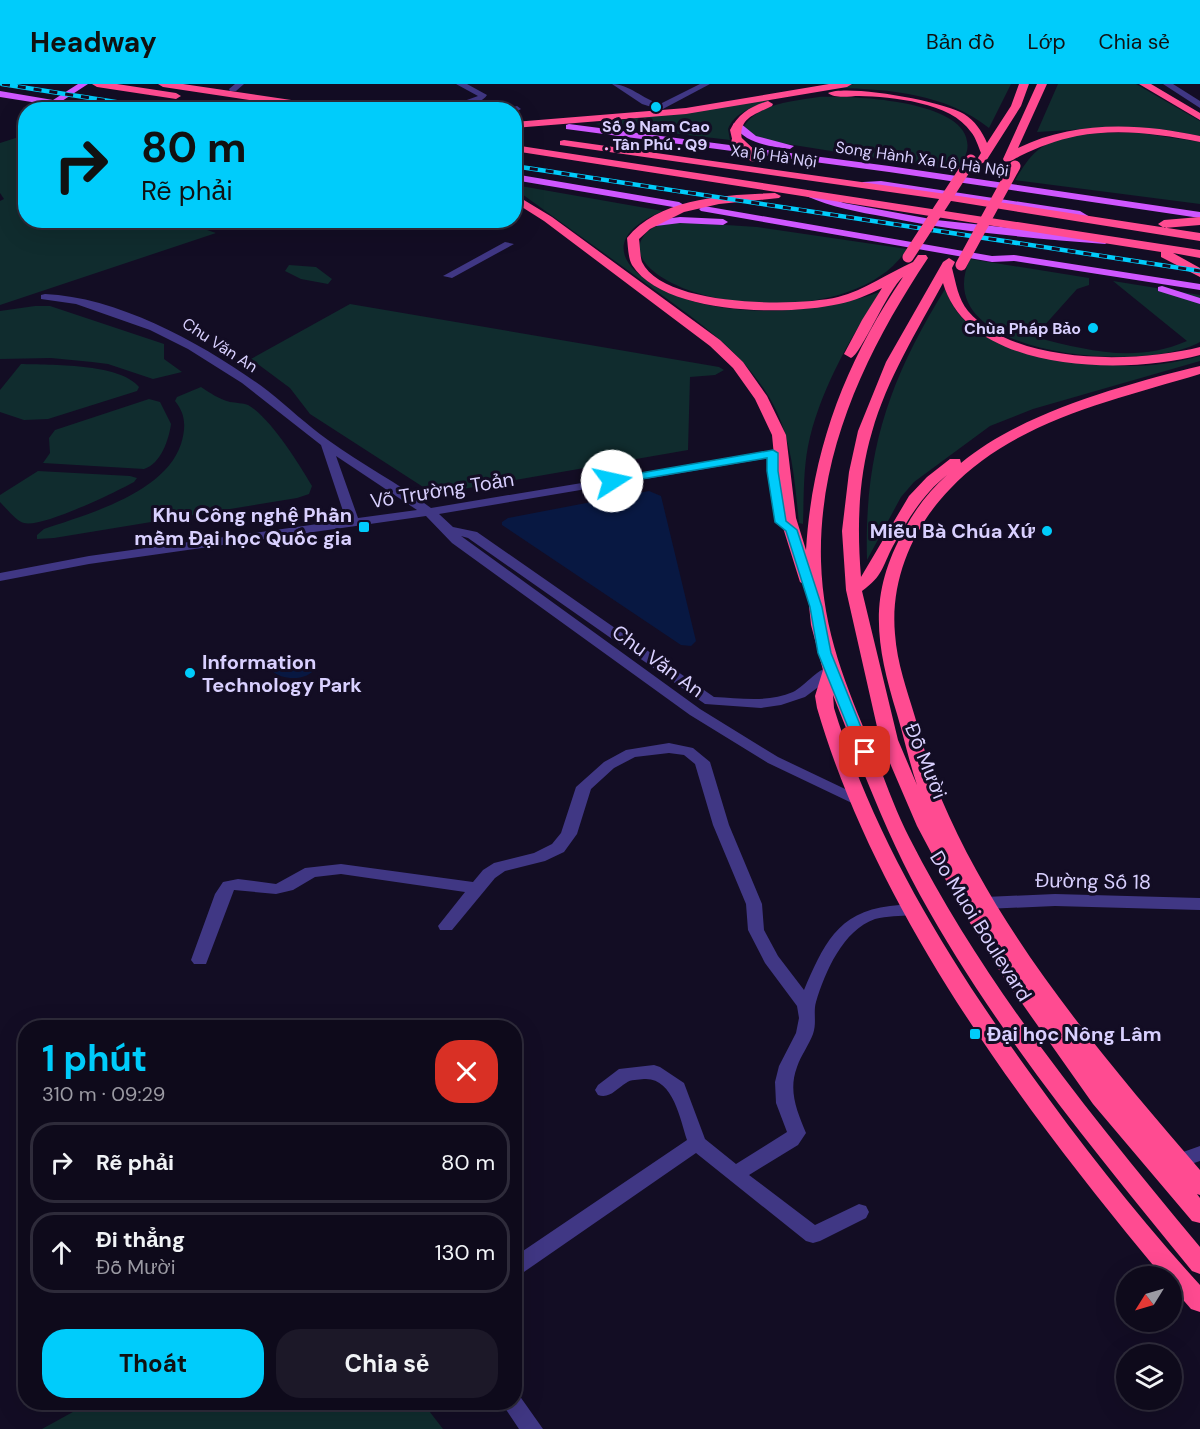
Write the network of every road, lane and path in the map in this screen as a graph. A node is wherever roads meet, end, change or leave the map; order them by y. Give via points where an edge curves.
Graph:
1 (84, 84) edge
2 (98, 84) edge
3 (163, 84) edge
4 (200, 84) edge
5 (460, 84) edge
6 (616, 84) edge
7 (706, 84) edge
8 (836, 84) edge
9 (846, 84) edge
10 (1015, 84) edge
11 (1024, 84) edge
12 (1042, 84) edge
13 (1050, 84) edge
14 (1144, 84) edge
15 (1167, 84) edge
16 (236, 86) edge
17 (0, 94) edge
18 (304, 100) junction
19 (55, 102) joint
20 (213, 102) edge
21 (288, 102) edge
22 (309, 102) edge
23 (317, 102) edge
24 (468, 102) edge
25 (1200, 105) edge
26 (662, 110) junction
27 (1200, 117) edge
28 (522, 125) edge
29 (737, 125) junction
30 (569, 128) dead end
31 (522, 136) edge
32 (1200, 140) edge
33 (522, 149) edge
34 (1022, 149) junction
35 (980, 155) junction
36 (1009, 163) junction
37 (889, 169) junction
38 (790, 175) junction
39 (522, 178) edge
40 (809, 194) junction
41 (1075, 196) junction
42 (522, 202) edge
43 (679, 205) dead end
44 (1200, 206) edge
45 (704, 209) dead end
46 (1199, 219) edge
47 (648, 224) junction
48 (1117, 224) junction
49 (852, 235) junction
50 (1200, 237) edge
51 (509, 244) dead end
52 (1156, 248) junction
53 (1200, 254) edge
54 (916, 260) junction
55 (952, 265) junction
56 (1200, 273) edge
57 (1117, 274) junction
58 (448, 276) dead end
59 (897, 276) junction
60 (1200, 286) edge
61 (45, 297) dead end
62 (1200, 302) edge
63 (1200, 351) edge
64 (1200, 364) edge
65 (1200, 370) edge
66 (326, 444) junction
67 (778, 453) junction
68 (428, 512) junction
69 (354, 524) junction
70 (450, 530) junction
71 (803, 567) junction
72 (0, 577) edge
73 (854, 590) junction
74 (816, 607) junction
75 (832, 670) junction
76 (710, 701) junction
77 (695, 712) junction
78 (859, 801) junction
79 (476, 888) junction
80 (977, 904) junction
81 (1200, 904) edge
82 (912, 909) junction
83 (446, 926) dead end
84 (200, 960) dead end
85 (806, 1005) junction
86 (604, 1090) dead end
87 (697, 1143) junction
88 (1200, 1153) edge
89 (1179, 1161) junction
90 (735, 1173) junction
91 (1200, 1186) edge
92 (859, 1212) dead end
93 (1200, 1214) edge
94 (522, 1263) edge
95 (1200, 1264) edge
96 (1200, 1302) edge
97 (517, 1410) edge
98 (532, 1429) edge

1 - 19 main road
2 - 20 highway
3 - 21 highway
4 - 16 highway
5 - 24 street via 483,95
6 - 26 street
7 - 26 street
8 - 26 highway
9 - 26 highway via 686,111
10 - 35 highway
11 - 35 highway via 1016,106
12 - 36 highway
13 - 34 highway
14 - 27 highway
15 - 25 street
16 - 18 highway
17 - 19 main road
18 - 22 highway
18 - 23 highway
26 - 28 highway
29 - 35 highway via 755,109 782,100 834,93 875,94 915,100 945,110 973,128
29 - 37 main road via 758,141 855,156
29 - 38 highway, bridge via 737,141 753,156
30 - 37 main road, Song Hành Xa Lộ Hà Nội
31 - 38 highway, Xa lộ Hà Nội
32 - 34 highway via 1156,131 1108,130 1064,134
33 - 40 highway, Xa lộ Hà Nội
34 - 36 highway
35 - 54 highway
36 - 55 highway, Đỗ Mười, bridge
37 - 41 main road, Song Hành Xa Lộ Hà Nội
38 - 48 highway, Xa lộ Hà Nội
39 - 43 main road
40 - 47 highway via 720,201 675,212
40 - 52 highway, Xa lộ Hà Nội
41 - 44 main road via 1102,194
41 - 46 main road, Song Hành Xa Lộ Hà Nội
42 - 67 highway via 715,343 738,365 762,399 779,435
45 - 49 main road
46 - 48 highway
47 - 49 main road via 705,220
47 - 59 highway via 633,238 631,254 637,266 674,290 713,302 768,307 824,303 865,292
48 - 50 highway, Xa lộ Hà Nội
49 - 57 main road via 992,259 1014,258
51 - 58 street
52 - 53 highway, Xa lộ Hà Nội
52 - 56 highway
54 - 59 highway
54 - 74 highway via 866,350 827,444 815,520
55 - 63 highway via 950,284 962,311 977,326 1002,339 1039,351 1099,361 1136,363
55 - 73 highway, Đỗ Mười via 892,362 865,431 850,531
57 - 60 main road
57 - 62 main road
59 - 71 highway via 855,347 822,432 813,474
61 - 66 street, Chu Văn An via 87,303 173,334 256,389
64 - 73 highway via 1024,420 962,457 914,499 871,577
65 - 80 highway, Đỗ Mười via 1033,425 948,482 929,503 905,545 886,609 888,646 935,808
66 - 68 street, Chu Văn An
66 - 69 street
67 - 68 street, Võ Trường Toản
67 - 71 highway via 772,471 781,522 791,530
68 - 69 street, Võ Trường Toản
68 - 70 street, Chu Văn An
69 - 72 street, Võ Trường Toản via 89,560
70 - 76 street, Chu Văn An via 472,535
70 - 77 street, Chu Văn An via 457,540
71 - 74 highway
73 - 80 highway, Đỗ Mười via 889,740 926,826
74 - 75 highway
75 - 76 street, Chu Văn An via 800,694 781,701
75 - 78 highway via 823,698
75 - 95 highway, Do Muoi Boulevard via 899,836 933,901 1034,1057
76 - 77 street
77 - 78 street, Chu Văn An via 773,760
78 - 82 highway
79 - 83 street
79 - 84 street via 341,869 311,872 276,889 229,886
79 - 85 street via 500,867 558,848 569,834 584,787 609,765 631,753 669,747 688,751 702,762 721,825 754,904 756,930 771,959
80 - 81 street, Đường Số 18 via 1055,900
80 - 89 highway
80 - 93 highway, Đỗ Mười via 1009,969 1101,1098
82 - 85 street via 870,915 843,932
82 - 96 highway via 964,996 1052,1122
85 - 90 street via 805,1033 784,1082 785,1103 797,1133
86 - 87 street via 625,1074 654,1072 678,1088
87 - 90 street
87 - 94 street
88 - 89 street
89 - 91 highway
90 - 92 street via 813,1235
97 - 98 street

